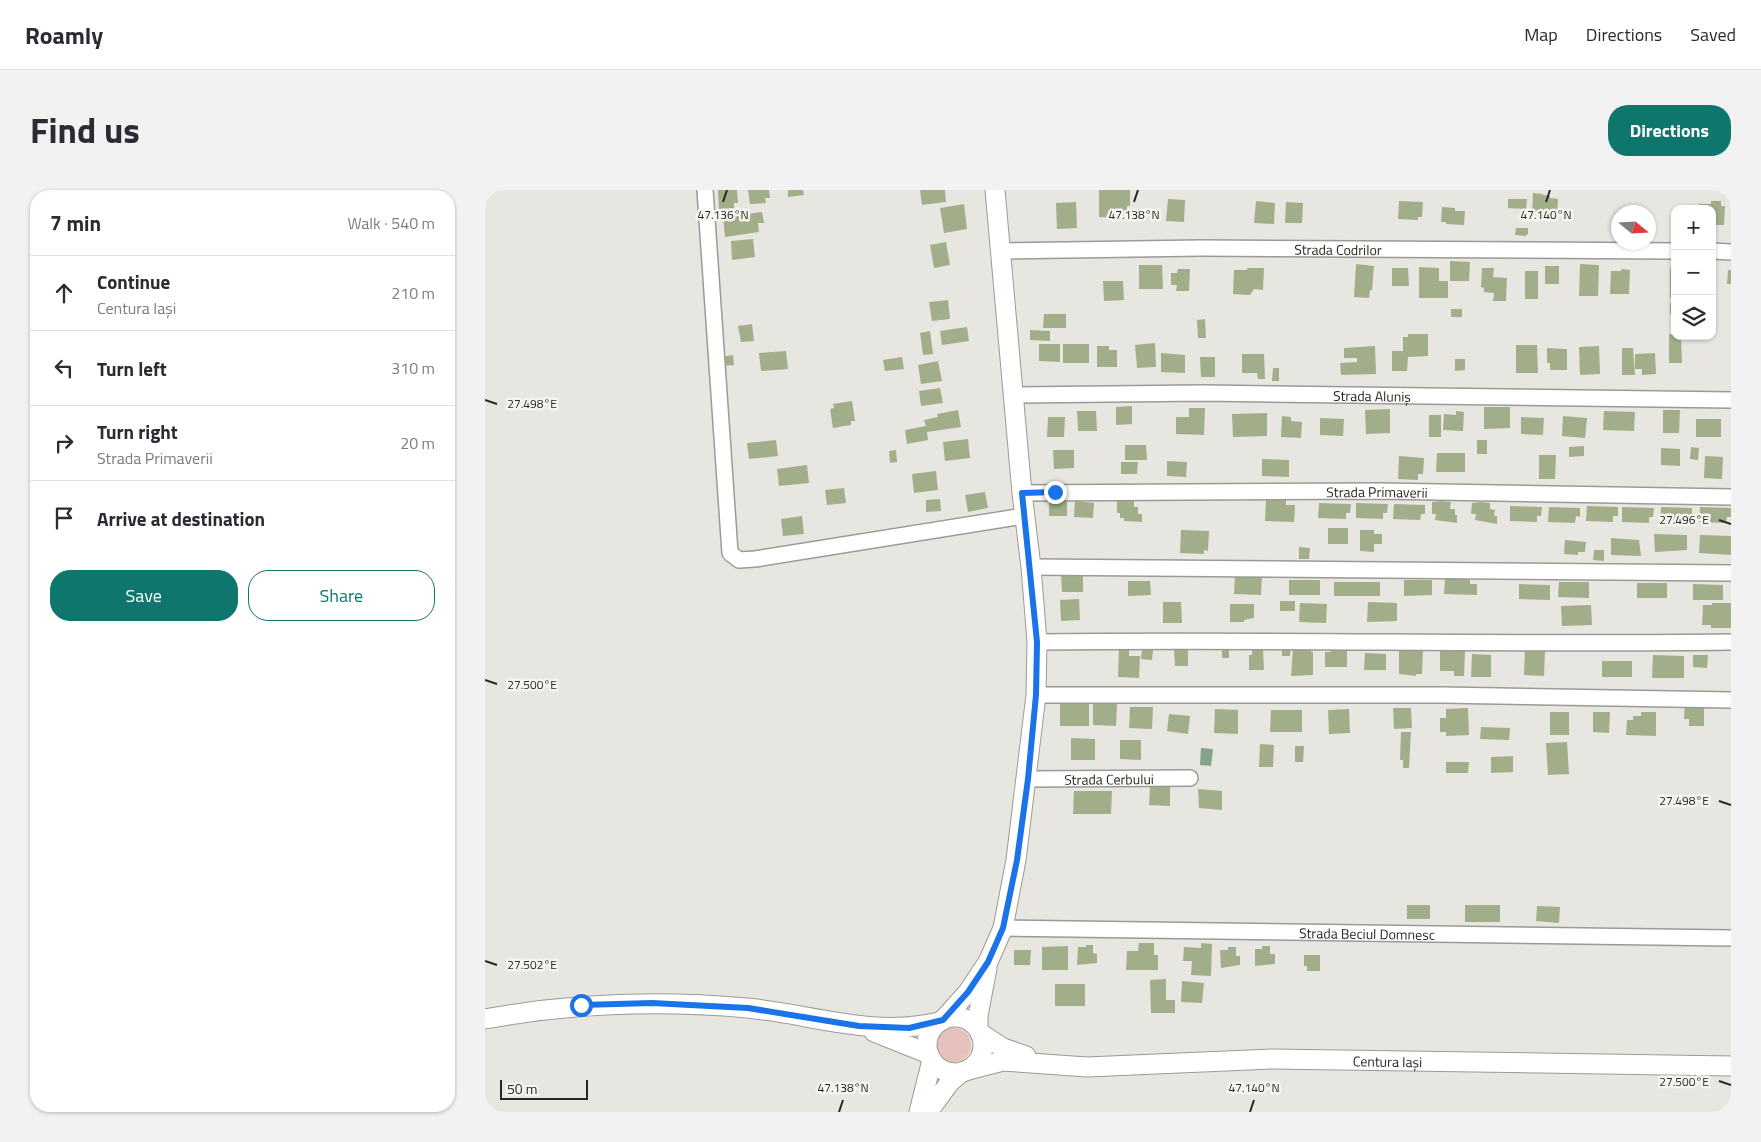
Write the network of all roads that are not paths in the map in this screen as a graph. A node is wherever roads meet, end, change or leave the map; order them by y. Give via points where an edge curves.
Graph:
1 (705, 190) edge
2 (995, 190) edge
3 (999, 251) junction
4 (1671, 251) edge
5 (1716, 251) edge
6 (1731, 252) edge
7 (1013, 395) junction
8 (1731, 400) edge
9 (1022, 493) junction
10 (1731, 497) edge
11 (1024, 516) junction
12 (1031, 567) junction
13 (1731, 573) edge
14 (1037, 642) junction
15 (1731, 642) edge
16 (1036, 695) junction
17 (1731, 700) edge
18 (1190, 778) dead end
19 (1028, 779) junction
20 (1003, 928) junction
21 (1731, 938) edge
22 (988, 962) junction
23 (485, 1019) edge
24 (941, 1021) junction
25 (859, 1026) junction
26 (979, 1031) junction
27 (930, 1057) junction
28 (1046, 1063) junction
29 (1731, 1066) edge
30 (965, 1071) junction
31 (919, 1112) edge
32 (928, 1112) edge

1 - 11 street via 730,553 739,560 755,559
2 - 3 main road
3 - 4 street, Strada Codrilor via 1315,248
3 - 7 main road
5 - 6 street
7 - 8 street, Strada Aluniș via 1204,393
7 - 9 main road
9 - 10 street, Strada Primaverii via 1381,491
9 - 11 main road
11 - 12 main road
12 - 13 street
12 - 14 main road
14 - 15 street
14 - 16 main road
16 - 17 street via 1443,695
16 - 19 main road
18 - 19 street, Strada Cerbului
19 - 20 main road via 1017,860
20 - 21 street, Strada Beciul Domnesc
20 - 22 main road
22 - 24 main road via 968,992
22 - 26 main road via 978,1016
23 - 25 main road via 581,1005 652,1003 748,1008
24 - 25 main road via 909,1028
24 - 26 main road via 962,1018
24 - 27 main road via 929,1036
25 - 27 main road
26 - 28 main road, Centura Iași via 1003,1048
26 - 30 main road via 983,1050 975,1065
27 - 30 main road via 942,1070
27 - 31 main road
28 - 29 main road, Centura Iași via 1087,1067 1206,1060 1339,1059
28 - 30 main road, Centura Iași via 1003,1061
30 - 32 main road via 949,1082

